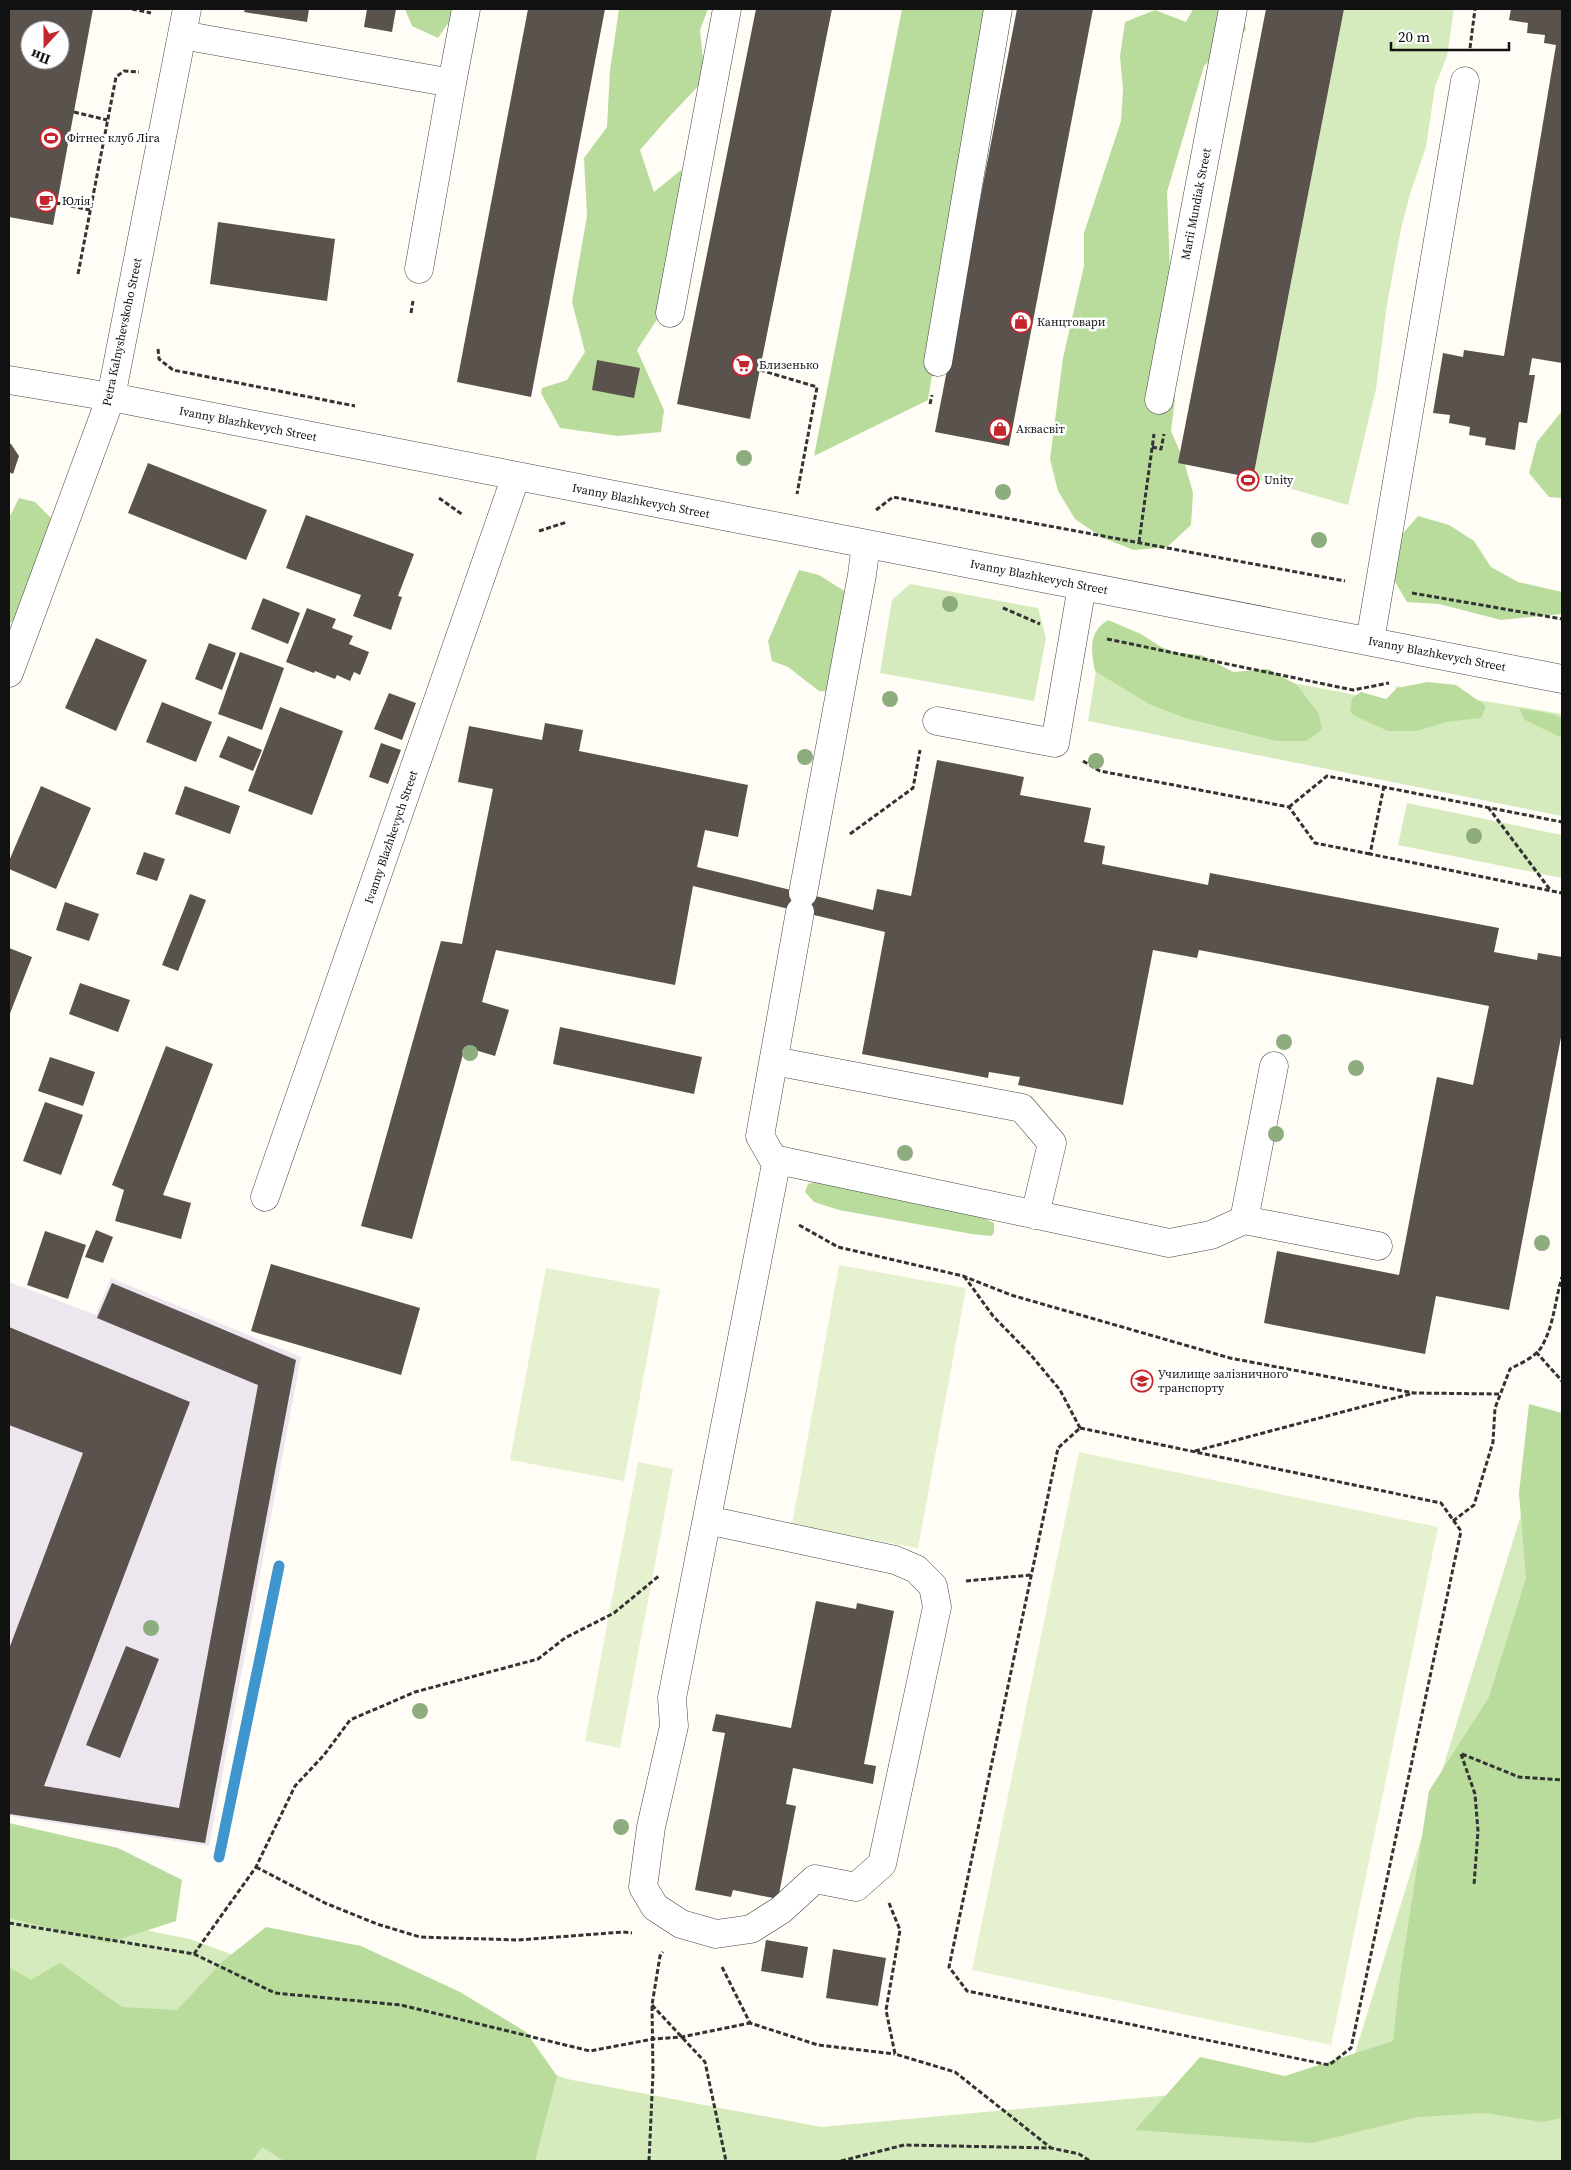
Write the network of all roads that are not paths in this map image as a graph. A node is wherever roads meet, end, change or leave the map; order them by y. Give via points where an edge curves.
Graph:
1 (188, 9) edge
2 (466, 9) edge
3 (727, 9) edge
4 (998, 9) edge
5 (1234, 9) edge
6 (182, 35) junction
7 (1465, 81) dead end
8 (452, 83) junction
9 (419, 269) dead end
10 (670, 313) dead end
11 (938, 362) dead end
12 (9, 380) edge
13 (111, 397) junction
14 (1160, 400) dead end
15 (516, 476) junction
16 (866, 544) junction
17 (1082, 586) junction
18 (1370, 641) junction
19 (9, 673) edge
20 (1562, 679) edge
21 (929, 731) road end
22 (774, 1061) junction
23 (1274, 1066) dead end
24 (773, 1159) junction
25 (265, 1197) dead end
26 (1034, 1215) junction
27 (1244, 1220) junction
28 (1378, 1246) dead end
29 (705, 1529) junction

1 - 6 street, Petra Kalnyshevskoho Street
2 - 8 street
3 - 10 street
4 - 11 street
5 - 14 street, Marii Mundiak Street
6 - 8 street
6 - 13 street, Petra Kalnyshevskoho Street
7 - 18 street
8 - 9 street
12 - 13 street, Ivanny Blazhkevych Street
13 - 15 street, Ivanny Blazhkevych Street
13 - 19 street, Petra Kalnyshevskoho Street
15 - 16 street, Ivanny Blazhkevych Street
15 - 25 street, Ivanny Blazhkevych Street
16 - 17 street, Ivanny Blazhkevych Street
16 - 22 street
17 - 18 street, Ivanny Blazhkevych Street
17 - 21 street via 1054,743
18 - 20 street, Ivanny Blazhkevych Street
22 - 24 street via 760,1136
22 - 26 street via 1022,1108 1052,1143
23 - 27 street
24 - 26 street
24 - 29 street via 776,1164
26 - 27 street via 1169,1243 1211,1235
27 - 28 street
29 - 29 street via 895,1560 916,1569 933,1586 937,1607 882,1864 856,1887 815,1878 781,1910 751,1929 716,1934 676,1933 642,1887 651,1827 674,1726 672,1698

